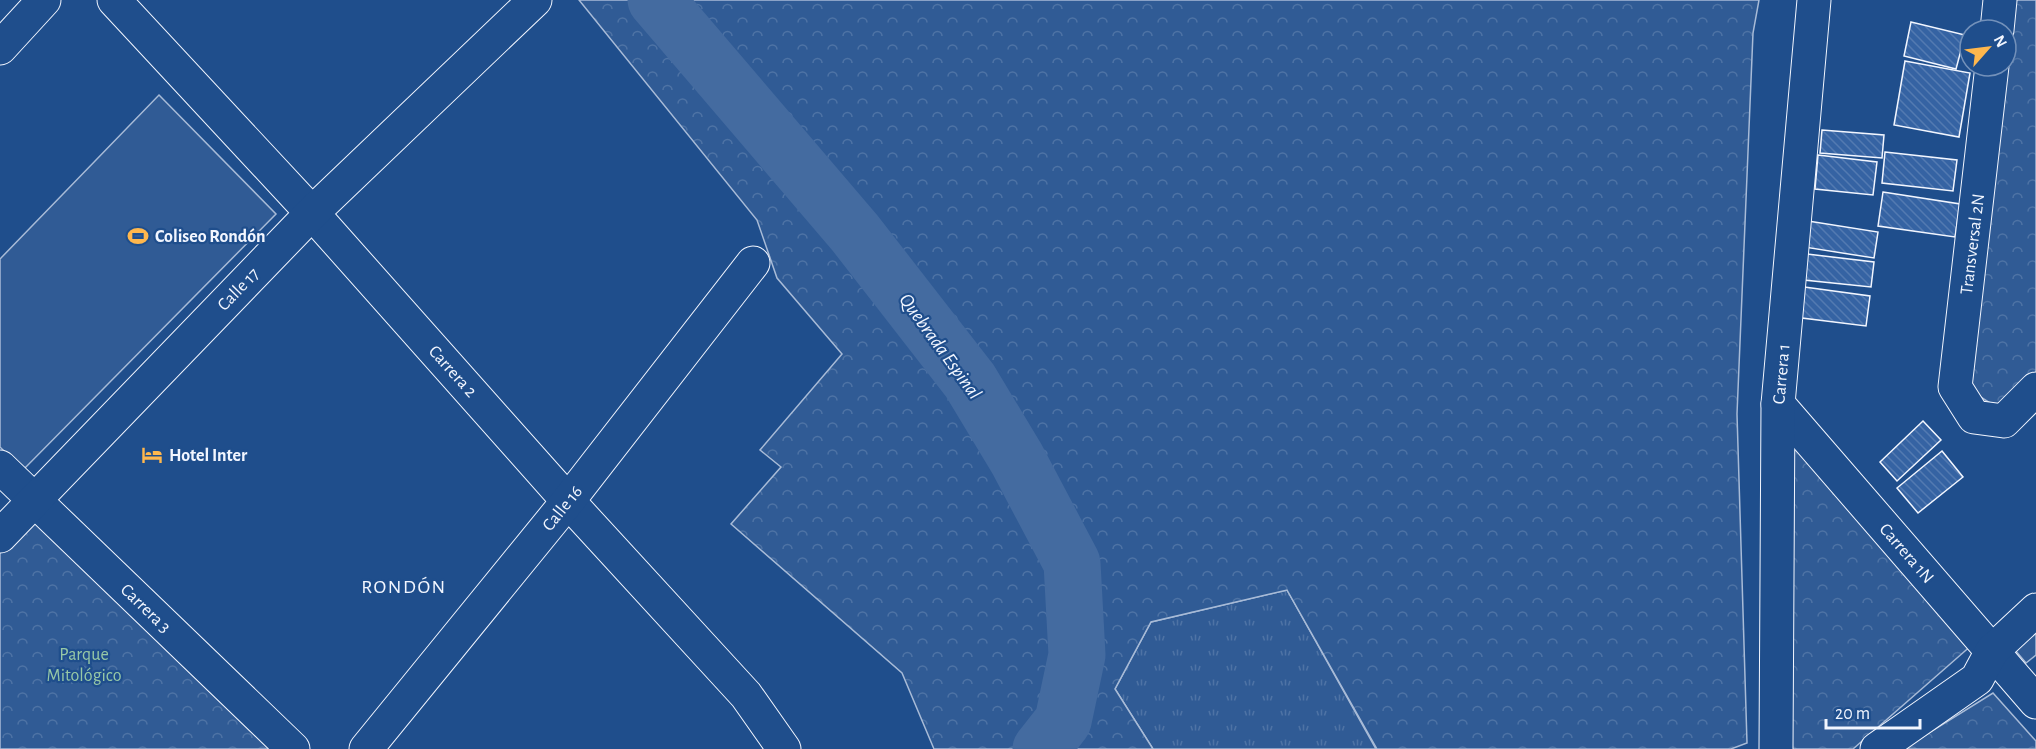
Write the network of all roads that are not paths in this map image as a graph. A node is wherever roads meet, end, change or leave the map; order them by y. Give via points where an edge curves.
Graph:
1 (44, 0) edge
2 (114, 0) edge
3 (535, 0) edge
4 (1814, 0) edge
5 (2000, 0) edge
6 (1998, 18) edge
7 (0, 48) edge
8 (1991, 78) edge
9 (312, 213) junction
10 (753, 264) dead end
11 (2036, 389) edge
12 (1778, 404) junction
13 (0, 467) edge
14 (34, 500) junction
15 (568, 501) junction
16 (0, 536) edge
17 (2036, 610) edge
18 (1984, 665) junction
19 (2025, 670) edge
20 (2036, 702) edge
21 (293, 749) edge
22 (366, 749) edge
23 (784, 749) edge
24 (1776, 749) edge
25 (1877, 749) edge

1 - 7 street
2 - 9 street, Carrera 2
3 - 9 street, Calle 17
4 - 12 street, Carrera 1
5 - 6 street
8 - 11 street, Transversal 2N via 1955,387 1974,417 2004,421
9 - 14 street, Calle 17
9 - 15 street, Carrera 2
10 - 15 street, Calle 16
12 - 18 street, Carrera 1N
12 - 24 street, Carrera 1
13 - 14 street, Carrera 3
14 - 16 street, Calle 17
14 - 21 street, Carrera 3
15 - 22 street, Calle 16
15 - 23 street, Carrera 2 via 746,695
17 - 18 street
18 - 19 street
18 - 25 street
19 - 20 street

